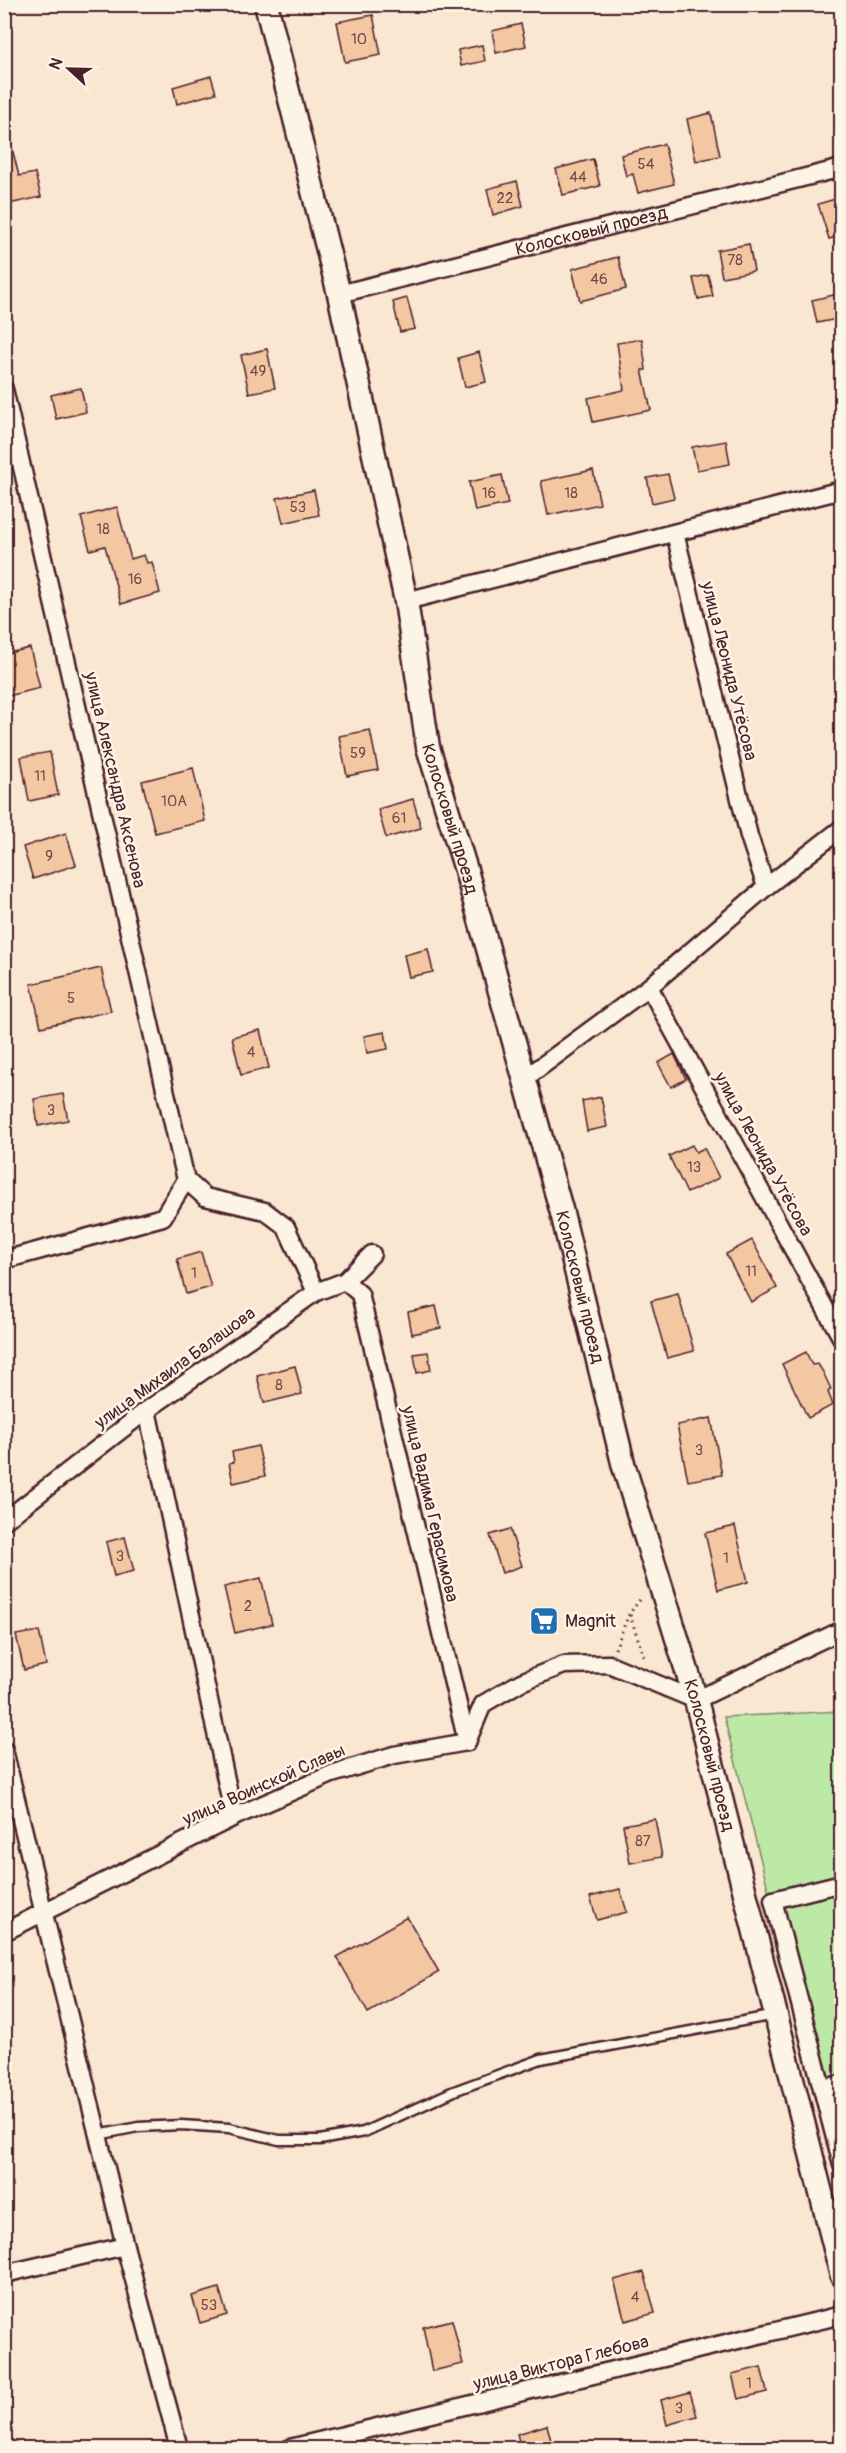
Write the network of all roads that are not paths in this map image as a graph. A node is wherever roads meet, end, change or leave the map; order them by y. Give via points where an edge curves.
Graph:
1 (266, 4) edge
2 (842, 168) edge
3 (339, 294) junction
4 (4, 389) edge
5 (842, 490) edge
6 (675, 533) junction
7 (406, 601) junction
8 (842, 828) edge
9 (766, 887) junction
10 (649, 987) junction
11 (524, 1079) junction
12 (186, 1180) junction
13 (372, 1254) dead end
14 (4, 1260) edge
15 (345, 1281) junction
16 (316, 1292) junction
17 (842, 1339) edge
18 (147, 1410) junction
19 (4, 1521) edge
20 (842, 1630) edge
21 (696, 1700) junction
22 (467, 1742) junction
23 (4, 1750) edge
24 (234, 1816) junction
25 (842, 1884) edge
26 (760, 1903) junction
27 (44, 1911) junction
28 (4, 1932) edge
29 (776, 2015) junction
30 (842, 2084) edge
31 (823, 2088) junction
32 (98, 2135) junction
33 (842, 2165) edge
34 (125, 2246) junction
35 (4, 2274) edge
36 (842, 2276) edge
37 (842, 2315) edge
38 (179, 2448) edge
39 (290, 2448) edge

1 - 3 street, Колосковый проезд
2 - 3 street, Колосковый проезд
3 - 7 street, Колосковый проезд
4 - 12 street, улица Александра Аксенова
5 - 6 street
6 - 7 street
6 - 9 street, улица Леонида Утёсова via 749,836
7 - 11 street, Колосковый проезд via 428,747
8 - 9 street
9 - 10 street
10 - 11 street
10 - 17 street, улица Леонида Утёсова
11 - 21 street, Колосковый проезд via 562,1213 624,1467
12 - 14 street via 163,1217
12 - 16 street via 205,1197 265,1211 286,1227
13 - 15 street, улица Михаила Балашова
15 - 16 street, улица Михаила Балашова
15 - 22 street, улица Вадима Герасимова via 360,1294
16 - 18 street, улица Михаила Балашова
18 - 19 street, улица Михаила Балашова
18 - 24 street
20 - 21 street
21 - 22 street via 609,1664 564,1665 521,1682 483,1704
21 - 26 street, Колосковый проезд
22 - 24 street, улица Воинской Славы via 394,1755 332,1774
23 - 27 street
24 - 27 street, улица Воинской Славы
25 - 26 street
26 - 29 street, Колосковый проезд
26 - 31 street
27 - 28 street, улица Воинской Славы
27 - 32 street
29 - 32 lane via 541,2059 454,2091 364,2132 320,2140 279,2140 229,2128 181,2125 138,2127
29 - 36 street, Колосковый проезд
30 - 31 street
31 - 33 street
32 - 34 street
34 - 35 street
34 - 38 street
37 - 39 street, улица Виктора Глебова

